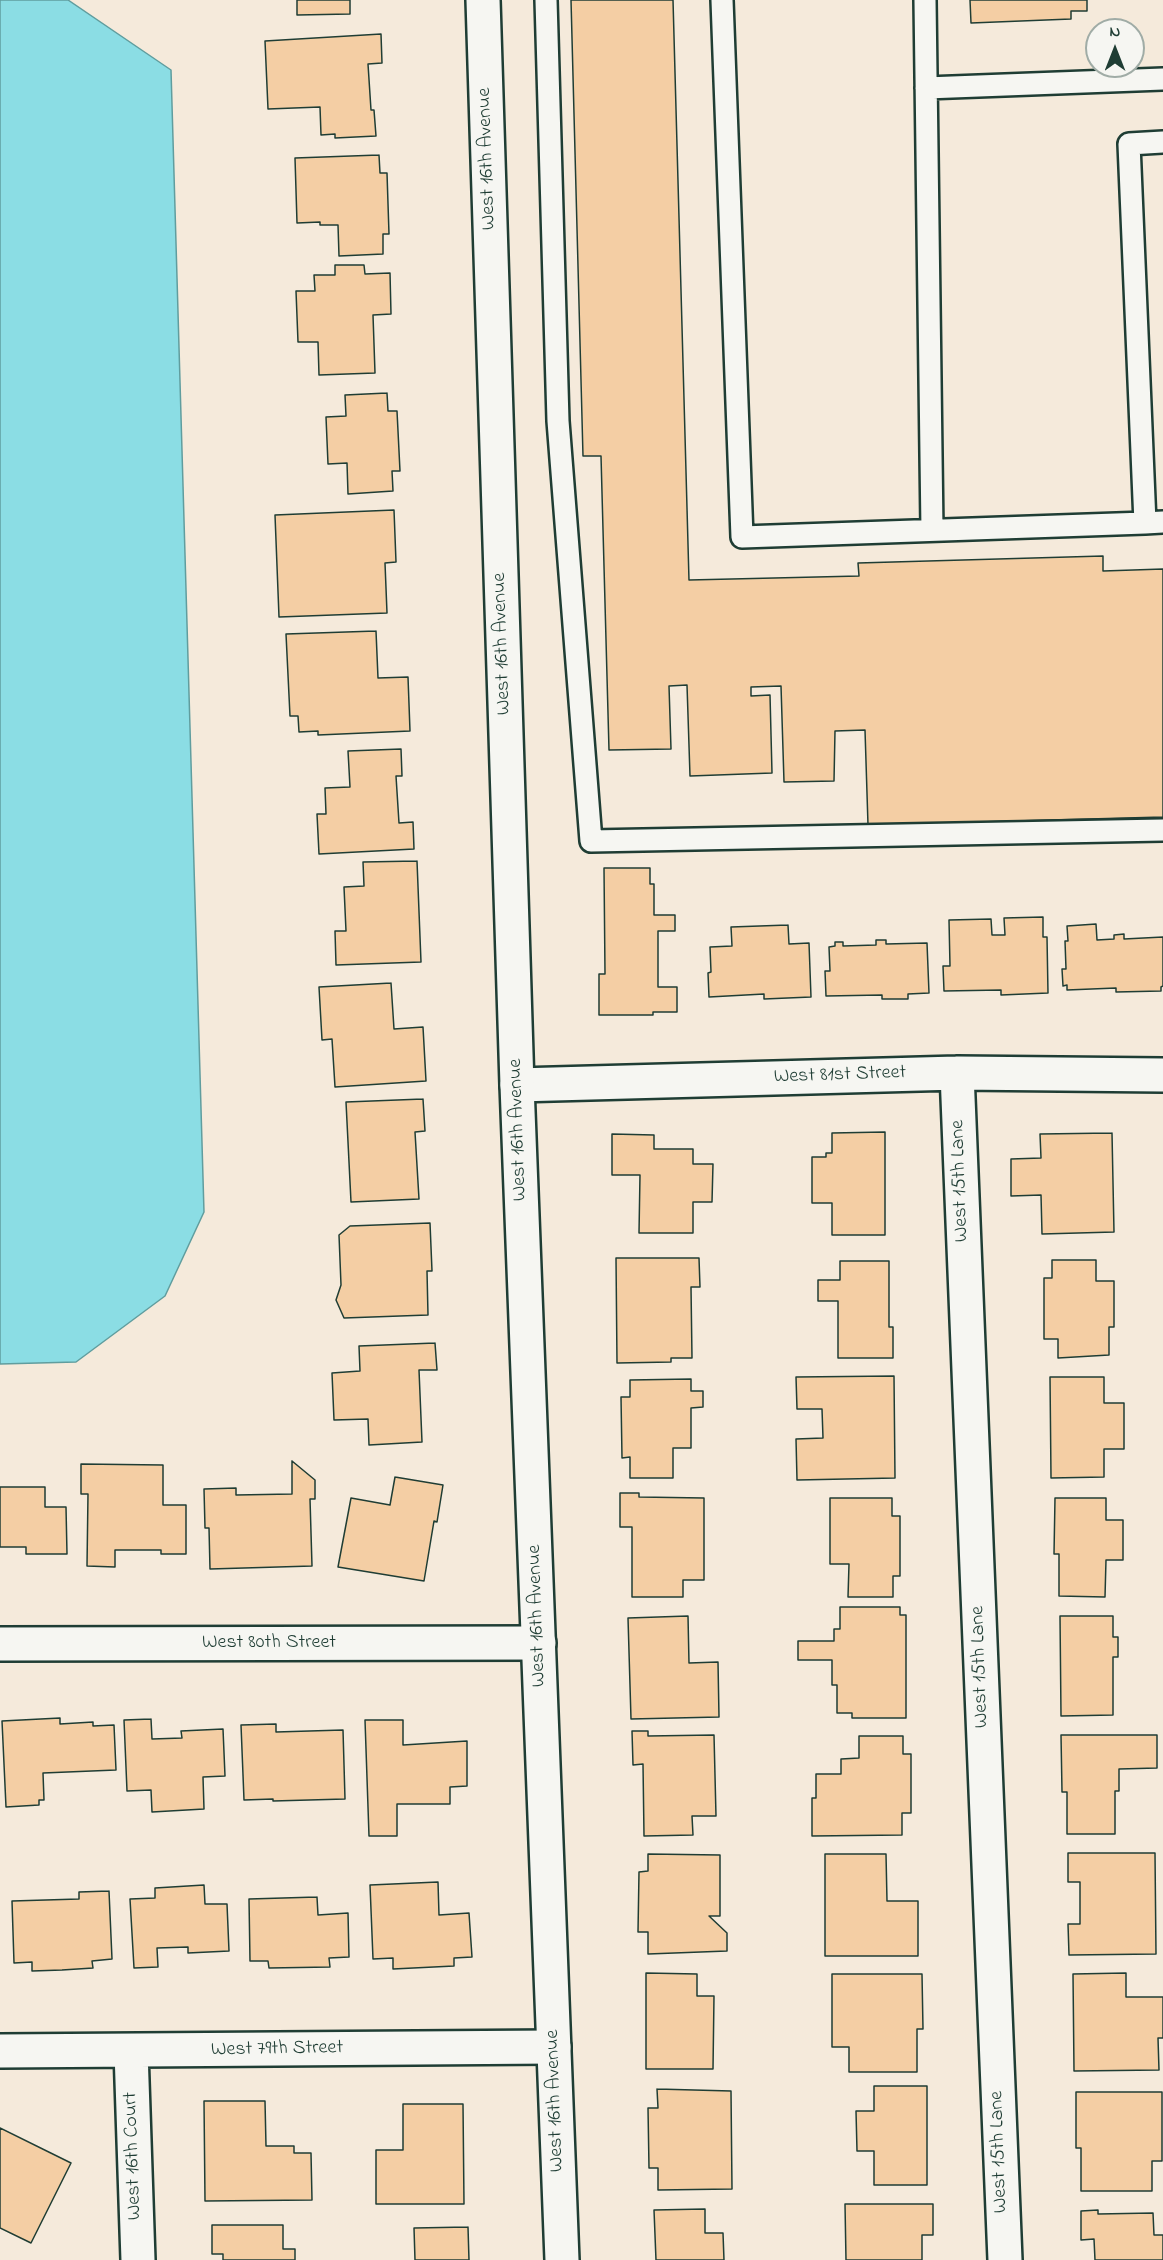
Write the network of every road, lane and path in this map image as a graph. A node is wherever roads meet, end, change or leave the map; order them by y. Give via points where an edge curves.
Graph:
1 (483, 0) edge
2 (546, 0) edge
3 (722, 0) edge
4 (925, 0) edge
5 (1163, 79) edge
6 (926, 88) junction
7 (1163, 142) edge
8 (1154, 522) edge
9 (932, 530) junction
10 (1163, 830) edge
11 (957, 1073) junction
12 (1163, 1075) edge
13 (517, 1085) junction
14 (539, 1643) junction
15 (0, 1644) edge
16 (554, 2047) junction
17 (0, 2051) edge
18 (130, 2051) junction
19 (138, 2260) edge
20 (562, 2260) edge
21 (1005, 2260) edge

1 - 13 street, West 16th Avenue
2 - 10 lane via 558,420 591,841
3 - 9 lane via 742,537
4 - 6 lane
5 - 6 lane
6 - 9 lane
7 - 8 lane via 1128,144
8 - 9 lane
11 - 12 street, West 81st Street
11 - 13 street, West 81st Street
11 - 21 street, West 15th Lane
13 - 14 street, West 16th Avenue
14 - 15 street, West 80th Street
14 - 16 street, West 16th Avenue
16 - 18 street, West 79th Street
16 - 20 street, West 16th Avenue
17 - 18 street, West 79th Street
18 - 19 street, West 16th Court

